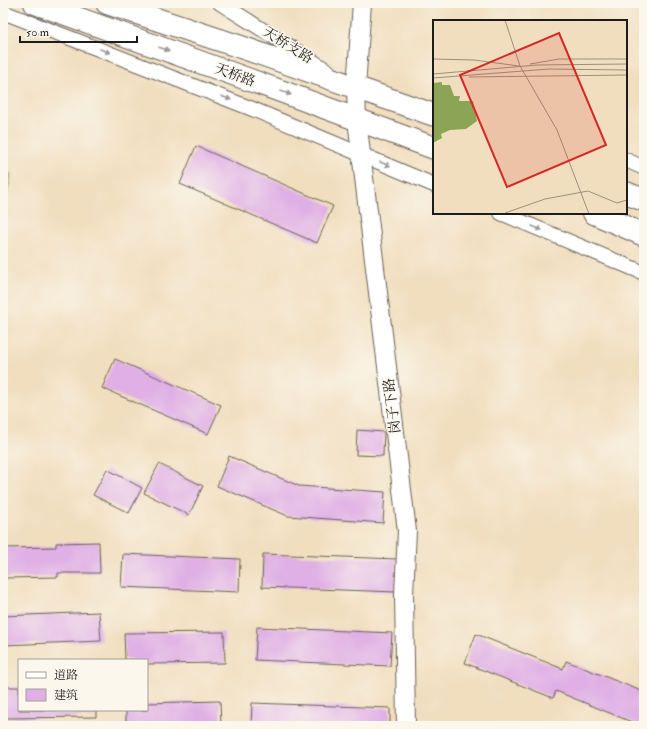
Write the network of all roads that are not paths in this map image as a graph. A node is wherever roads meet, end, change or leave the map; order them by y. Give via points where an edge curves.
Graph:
1 (35, 3) edge
2 (108, 3) edge
3 (220, 3) edge
4 (362, 3) edge
5 (3, 12) edge
6 (356, 88) junction
7 (433, 106) edge
8 (433, 115) edge
9 (357, 120) junction
10 (433, 148) edge
11 (361, 154) junction
12 (627, 160) edge
13 (644, 168) edge
14 (433, 185) edge
15 (627, 193) edge
16 (644, 200) edge
17 (503, 214) edge
18 (596, 214) edge
19 (644, 235) edge
20 (644, 273) edge
21 (406, 726) edge

1 -> 9 main road, 天桥路
2 - 6 main road, 天桥路
3 - 6 street, 天桥支路
4 - 6 street, 岗子下路
5 -> 11 street
6 - 7 street, 天桥支路
6 - 8 main road, 天桥路
6 - 9 street, 岗子下路
9 - 10 main road, 天桥路
9 - 11 street, 岗子下路
11 -> 14 street
11 - 21 street, 岗子下路 via 407,531 404,594
12 - 13 street
15 - 16 main road
17 -> 20 street
18 - 19 main road

